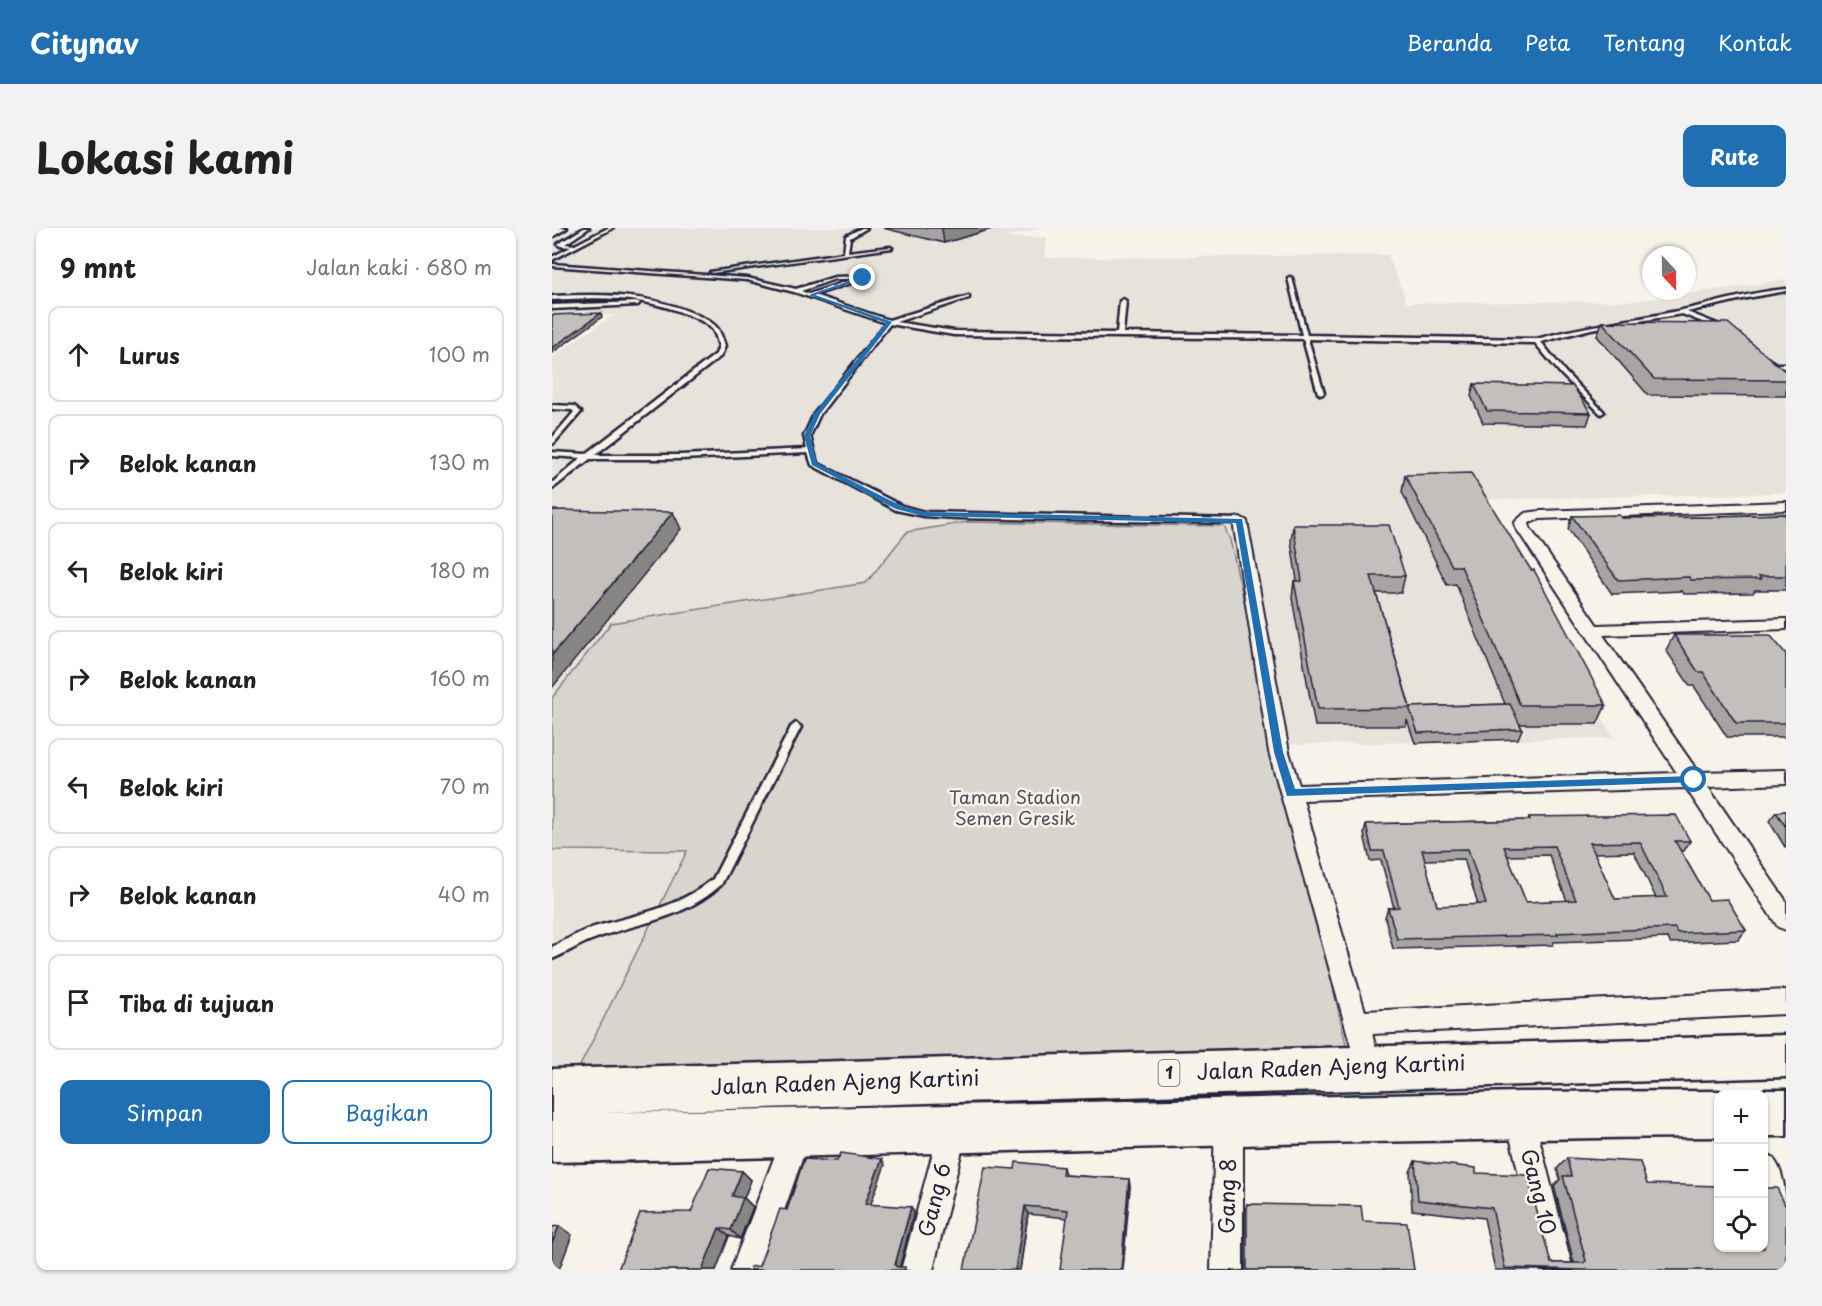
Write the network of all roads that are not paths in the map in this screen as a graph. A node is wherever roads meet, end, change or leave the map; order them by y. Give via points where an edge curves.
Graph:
1 (560, 228) edge
2 (587, 228) edge
3 (611, 228) edge
4 (865, 228) edge
5 (552, 232) edge
6 (577, 246) junction
7 (890, 248) dead end
8 (846, 254) junction
9 (552, 259) edge
10 (552, 265) edge
11 (753, 267) junction
12 (686, 275) junction
13 (1290, 278) dead end
14 (747, 279) junction
15 (1786, 290) edge
16 (796, 291) junction
17 (811, 295) junction
18 (967, 297) dead end
19 (552, 298) edge
20 (1123, 301) dead end
21 (647, 302) junction
22 (552, 307) edge
23 (1682, 312) junction
24 (889, 322) junction
25 (1120, 331) junction
26 (1304, 334) junction
27 (1732, 335) edge
28 (1537, 341) junction
29 (1758, 353) edge
30 (1775, 366) junction
31 (1786, 366) edge
32 (1786, 374) edge
33 (1321, 393) dead end
34 (552, 407) edge
35 (1601, 412) dead end
36 (552, 442) edge
37 (810, 451) junction
38 (552, 454) edge
39 (586, 458) junction
40 (552, 487) edge
41 (1786, 506) edge
42 (1240, 521) joint
43 (1786, 624) edge
44 (1592, 630) junction
45 (796, 727) dead end
46 (1786, 777) edge
47 (1694, 780) junction
48 (1291, 793) junction
49 (1786, 920) edge
50 (552, 953) edge
51 (1786, 1002) edge
52 (1357, 1023) junction
53 (1786, 1056) edge
54 (1368, 1066) junction
55 (552, 1092) edge
56 (1714, 1114) edge
57 (1519, 1115) junction
58 (1228, 1122) junction
59 (953, 1130) junction
60 (797, 1134) junction
61 (552, 1138) edge
62 (1768, 1173) edge
63 (1786, 1208) edge
64 (747, 1270) edge
65 (917, 1270) edge
66 (1227, 1270) edge
67 (1557, 1270) edge

1 - 5 highway
2 - 6 lane via 560,245
3 - 6 lane
4 - 8 lane via 849,237
6 - 9 lane
7 - 8 lane
8 - 11 lane
10 - 12 lane
11 - 12 lane
11 - 14 lane
12 - 14 lane
13 - 26 lane
14 - 16 lane
15 - 23 lane via 1746,295
16 - 17 lane
16 - 17 lane via 835,278 864,277
17 - 24 lane
18 - 24 lane
19 - 21 lane via 622,297
20 - 25 lane
21 - 22 lane
21 - 39 lane via 695,315 716,330 723,346 719,355
23 - 27 lane
23 - 28 lane
24 - 25 lane via 954,333
24 - 37 lane via 817,414 807,436
25 - 26 lane
26 - 28 lane
26 - 33 lane
28 - 35 lane
29 - 30 lane
30 - 31 lane
30 - 32 lane
34 - 36 lane via 574,408 578,412
37 - 39 lane
37 - 42 lane via 814,464 842,480 899,508 924,514
38 - 39 lane
39 - 40 lane
41 - 44 street via 1540,515 1526,519 1523,528
42 - 48 street via 1278,752
43 - 44 street
44 - 47 street
45 - 50 lane via 717,882 706,893 681,907 592,934
46 - 47 street
47 - 48 street
47 - 49 street
48 - 52 street
51 - 52 street
52 - 54 street
53 - 54 highway, Jalan Raden Ajeng Kartini / 1
54 - 55 highway, Jalan Raden Ajeng Kartini / 1
56 - 57 highway
57 - 58 highway
57 - 67 street, Gang 10
58 - 59 highway
58 - 66 street, Gang 8
59 - 60 highway
59 - 65 street, Gang 6
60 - 61 highway
60 - 64 street
62 - 63 street

